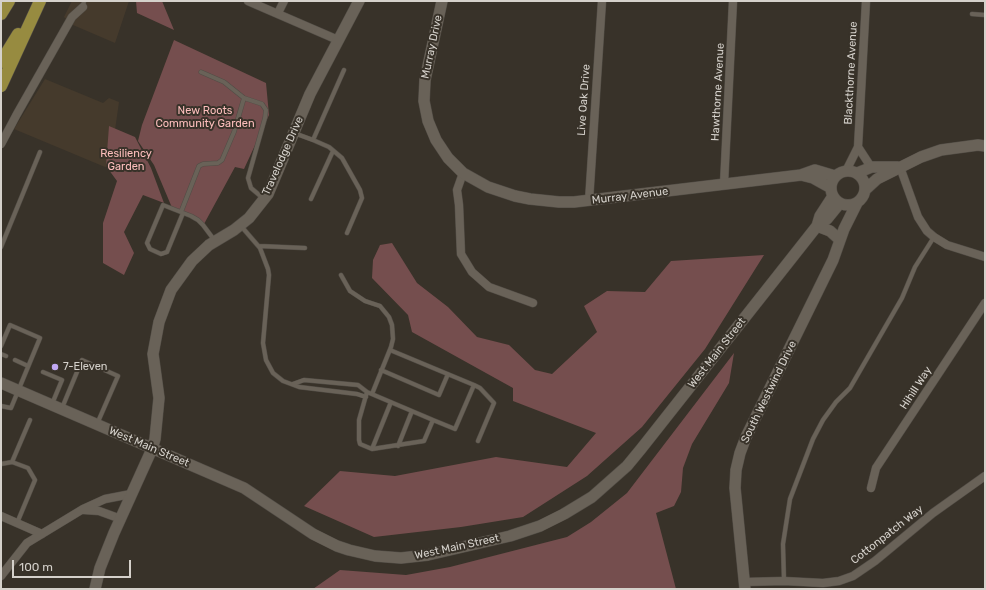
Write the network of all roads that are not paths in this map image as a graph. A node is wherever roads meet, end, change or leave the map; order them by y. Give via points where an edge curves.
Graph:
1 (9, 1) edge
2 (37, 1) edge
3 (40, 1) edge
4 (248, 1) edge
5 (284, 1) edge
6 (359, 1) edge
7 (442, 1) edge
8 (602, 1) edge
9 (733, 1) edge
10 (866, 1) edge
11 (84, 4) edge
12 (278, 13) junction
13 (1, 14) edge
14 (972, 14) dead end
15 (985, 15) edge
16 (338, 40) junction
17 (1, 62) edge
18 (344, 70) dead end
19 (201, 72) dead end
20 (1, 86) edge
21 (244, 98) junction
22 (293, 133) junction
23 (313, 140) junction
24 (1, 144) edge
25 (985, 146) edge
26 (858, 147) junction
27 (333, 151) junction
28 (40, 152) dead end
29 (871, 167) junction
30 (900, 167) junction
31 (463, 173) junction
32 (846, 173) junction
33 (801, 175) junction
34 (724, 184) junction
35 (865, 190) junction
36 (836, 198) junction
37 (264, 199) junction
38 (311, 199) dead end
39 (589, 201) junction
40 (857, 203) junction
41 (182, 212) junction
42 (240, 225) junction
43 (817, 226) junction
44 (844, 229) junction
45 (347, 233) dead end
46 (934, 237) junction
47 (840, 240) junction
48 (215, 241) junction
49 (1, 246) edge
50 (259, 246) junction
51 (305, 248) dead end
52 (985, 257) edge
53 (341, 275) dead end
54 (533, 302) dead end
55 (985, 303) edge
56 (1, 346) edge
57 (390, 350) junction
58 (1, 354) edge
59 (6, 356) dead end
60 (15, 360) dead end
61 (28, 366) junction
62 (381, 370) junction
63 (43, 372) dead end
64 (448, 374) junction
65 (1, 382) edge
66 (293, 384) junction
67 (474, 385) junction
68 (18, 390) junction
69 (369, 393) junction
70 (366, 397) junction
71 (391, 402) junction
72 (1, 406) edge
73 (56, 407) junction
74 (412, 411) junction
75 (30, 420) dead end
76 (433, 420) junction
77 (97, 424) junction
78 (478, 441) dead end
79 (398, 446) junction
80 (152, 449) junction
81 (372, 449) junction
82 (12, 462) junction
83 (1, 464) edge
84 (985, 476) edge
85 (871, 488) dead end
86 (131, 494) junction
87 (83, 509) junction
88 (1, 516) edge
89 (121, 519) junction
90 (17, 523) junction
91 (42, 534) junction
92 (1, 576) edge
93 (784, 581) junction
94 (745, 585) edge
95 (95, 589) edge

1 - 13 highway
2 - 17 highway
3 - 20 highway
4 - 12 street
5 - 12 street
6 - 16 street, Travelodge Drive
7 - 31 street, Murray Drive via 426,70 424,101 428,121 436,140 448,158
8 - 39 street, Live Oak Drive
9 - 34 street, Hawthorne Avenue
10 - 26 street, Blackthorne Avenue
11 - 24 street via 72,17
12 - 16 street
14 - 15 lane
16 - 22 street, Travelodge Drive
18 - 23 lane
19 - 21 lane via 224,82
21 - 37 lane via 262,104 266,110 248,178 251,188
21 - 41 lane via 222,160 199,166
22 - 23 lane
22 - 37 street, Travelodge Drive
23 - 27 lane
25 - 30 street via 941,150
26 - 29 street
26 - 32 street, Blackthorne Avenue
27 - 38 lane
27 - 45 lane via 342,158 362,198
28 - 49 lane
29 - 30 street
29 - 32 street
30 - 35 street via 877,179
30 - 46 street via 918,217
31 - 39 street, Murray Avenue via 488,187 522,197 559,202
31 - 54 street via 457,190 461,255 472,272 489,287
32 - 33 street, Murray Avenue via 815,170
32 - 35 street via 862,177
32 - 36 street via 832,181
33 - 34 street, Murray Avenue
33 - 36 street, Murray Avenue via 814,178
34 - 39 street, Murray Avenue
35 - 40 street
36 - 40 street via 849,205
36 - 43 street, West Main Street via 820,216
36 - 44 street, South Westwind Drive
37 - 42 street, Travelodge Drive
40 - 44 street, South Westwind Drive
41 - 41 lane via 167,252 161,254 150,249 147,243 162,205
41 - 48 lane via 204,225
42 - 48 street, Travelodge Drive
42 - 50 lane
43 - 47 street via 830,231
43 - 80 street, West Main Street via 627,466 592,497 540,526 510,536 415,557 362,554 337,546 313,534 244,488
44 - 47 street, South Westwind Drive
46 - 52 street via 947,246
46 - 93 lane via 915,267 902,298 850,388 836,402 813,439 790,499 783,544
47 - 94 street, South Westwind Drive via 833,260 740,453 735,488
48 - 80 street, Travelodge Drive via 192,261 171,290 159,322 153,354 159,398
50 - 51 lane
50 - 66 lane via 269,275 264,352 273,373 283,382
53 - 57 lane via 350,292 380,306 389,317 393,331
55 - 85 street, Hihill Way via 876,468
56 - 61 lane via 10,325 40,338
57 - 62 lane
57 - 64 lane
58 - 59 lane
60 - 61 lane
61 - 68 lane
62 - 64 lane via 439,395
62 - 69 lane
63 - 73 lane via 62,380
64 - 67 lane
65 - 68 street, West Main Street
66 - 69 lane via 304,380 358,385
66 - 70 lane
67 - 76 lane via 455,429
67 - 78 lane via 494,403
68 - 72 lane via 11,408
68 - 73 street, West Main Street
69 - 70 lane
69 - 71 lane
70 - 81 lane via 359,420 359,440 360,444
71 - 74 lane
71 - 81 lane
73 - 77 street, West Main Street
73 - 77 lane via 82,360 111,372 118,376
74 - 76 lane
74 - 79 lane
75 - 82 lane
76 - 79 lane via 424,442
77 - 80 street, West Main Street
79 - 81 lane
80 - 86 street, Travelodge Drive
82 - 83 lane
82 - 90 lane via 28,468 35,480
84 - 93 street, Cottonpatch Way via 853,576 823,582
86 - 87 street via 105,499
86 - 89 street, Travelodge Drive
87 - 89 street
87 - 91 street
88 - 90 street
89 - 95 street, Travelodge Drive via 100,568
90 - 91 street
91 - 92 street via 27,543
93 - 94 street, Cottonpatch Way

